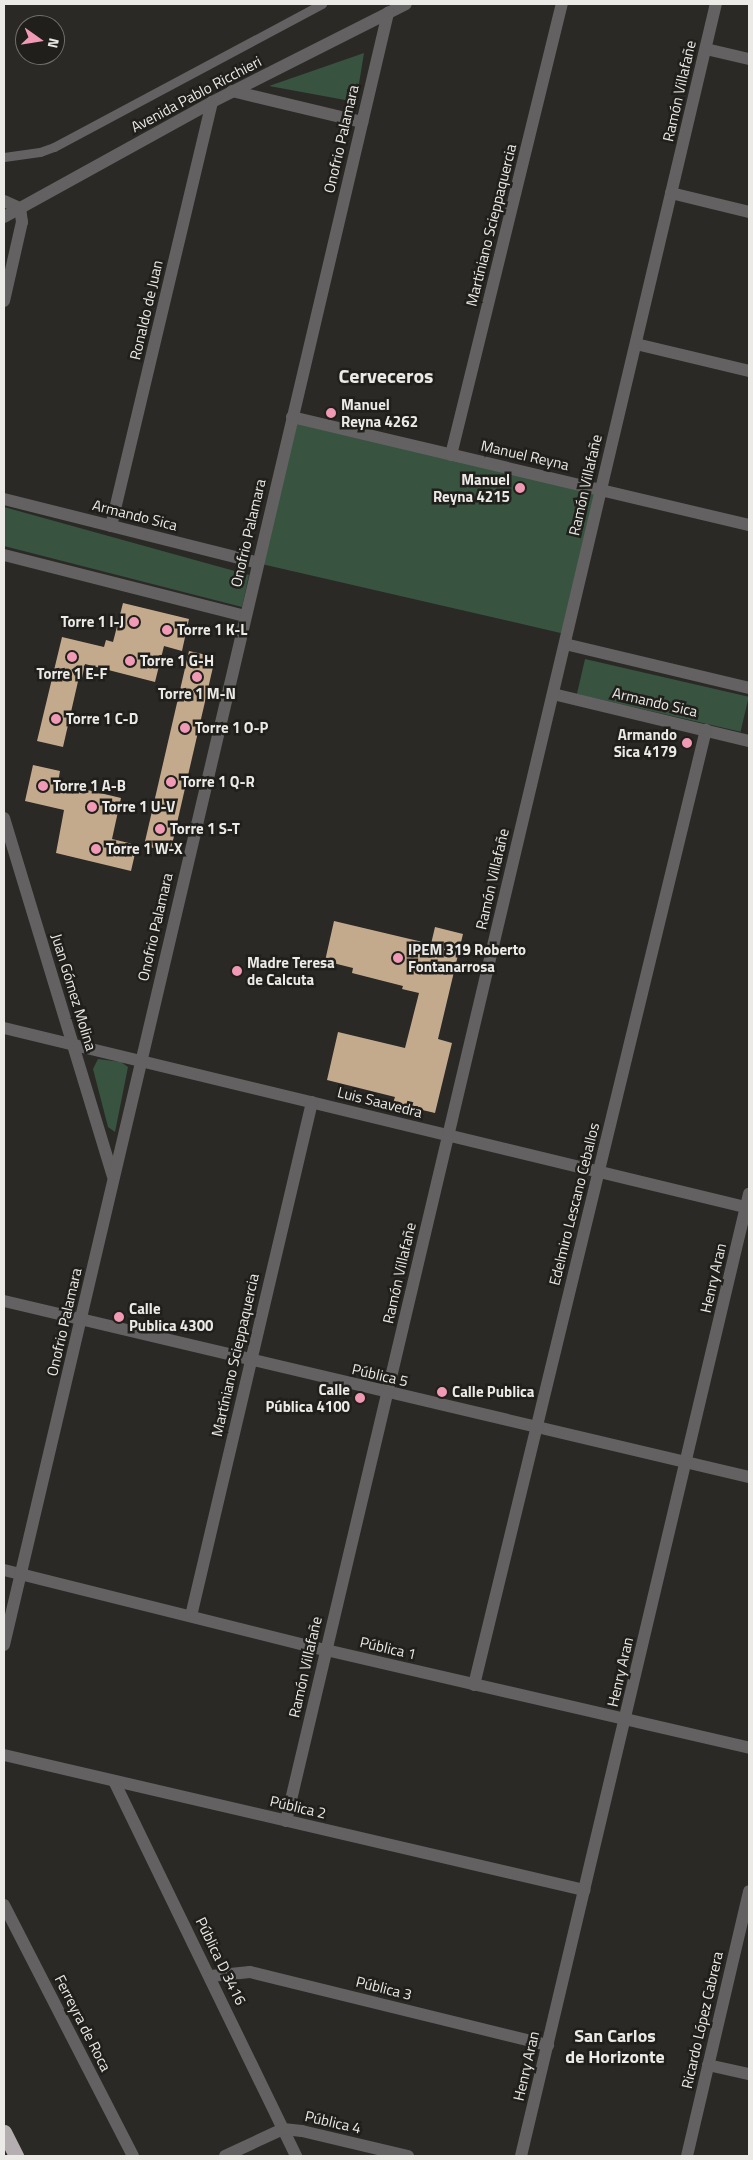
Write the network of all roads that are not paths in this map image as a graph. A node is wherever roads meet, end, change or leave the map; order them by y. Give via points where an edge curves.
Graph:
1 (322, 4) edge
2 (406, 4) edge
3 (562, 4) edge
4 (716, 4) edge
5 (388, 13) junction
6 (706, 49) junction
7 (749, 59) edge
8 (232, 91) junction
9 (212, 102) junction
10 (362, 122) junction
11 (4, 157) edge
12 (671, 193) junction
13 (4, 201) edge
14 (20, 208) junction
15 (749, 212) edge
16 (4, 217) edge
17 (4, 301) edge
18 (636, 344) junction
19 (749, 371) edge
20 (292, 417) junction
21 (451, 455) junction
22 (601, 490) junction
23 (4, 499) edge
24 (749, 525) edge
25 (112, 526) junction
26 (4, 555) edge
27 (258, 563) junction
28 (245, 616) junction
29 (564, 644) junction
30 (749, 688) edge
31 (553, 694) junction
32 (706, 730) junction
33 (749, 741) edge
34 (4, 818) edge
35 (4, 1028) edge
36 (73, 1045) junction
37 (141, 1061) junction
38 (312, 1102) junction
39 (448, 1135) junction
40 (599, 1172) junction
41 (113, 1176) junction
42 (749, 1194) edge
43 (748, 1208) edge
44 (4, 1300) edge
45 (82, 1319) junction
46 (250, 1361) junction
47 (387, 1393) junction
48 (536, 1428) junction
49 (686, 1463) junction
50 (749, 1477) edge
51 (4, 1570) edge
52 (21, 1574) junction
53 (191, 1616) junction
54 (4, 1645) edge
55 (326, 1650) junction
56 (474, 1684) junction
57 (625, 1720) junction
58 (749, 1748) edge
59 (4, 1755) edge
60 (114, 1780) junction
61 (286, 1821) junction
62 (584, 1890) junction
63 (749, 1891) edge
64 (4, 1905) edge
65 (747, 1908) edge
66 (211, 1976) junction
67 (548, 2045) junction
68 (708, 2065) junction
69 (749, 2074) edge
70 (283, 2129) junction
71 (4, 2132) edge
72 (16, 2156) edge
73 (133, 2156) edge
74 (226, 2156) edge
75 (296, 2156) edge
76 (408, 2156) edge
77 (521, 2156) edge
78 (687, 2156) edge

1 - 11 lane via 54,147
2 - 5 street, Avenida Pablo Ricchieri
3 - 21 street, Martíniano Scieppaquercia
4 - 6 street, Ramón Villafañe
5 - 8 street, Avenida Pablo Ricchieri
5 - 10 street, Onofrio Palamara
6 - 7 street
6 - 12 street, Ramón Villafañe
8 - 9 street, Avenida Pablo Ricchieri
8 - 10 street
9 - 14 street, Avenida Pablo Ricchieri
9 - 25 street, Ronaldo de Juan
10 - 20 street, Onofrio Palamara
12 - 15 street
12 - 18 street, Ramón Villafañe
13 - 14 street
14 - 16 street, Avenida Pablo Ricchieri
14 - 17 street via 22,222
18 - 19 street
18 - 22 street, Ramón Villafañe
20 - 21 street, Manuel Reyna
20 - 27 street, Onofrio Palamara
21 - 22 street, Manuel Reyna
22 - 24 street, Manuel Reyna
22 - 29 street, Ramón Villafañe
23 - 25 street, Armando Sica
25 - 27 street, Armando Sica
26 - 28 street
27 - 28 street, Onofrio Palamara
28 - 37 street, Onofrio Palamara
29 - 30 street
29 - 31 street, Ramón Villafañe
31 - 32 street, Armando Sica
31 - 39 street, Ramón Villafañe
32 - 33 street, Armando Sica
32 - 40 street, Edelmiro Lescano Ceballos
34 - 36 street, Juan Gómez Molina
35 - 36 street, Luis Saavedra
36 - 37 street, Luis Saavedra
36 - 41 street, Juan Gómez Molina
37 - 38 street, Luis Saavedra
37 - 41 street, Onofrio Palamara
38 - 39 street, Luis Saavedra
38 - 46 street, Martíniano Scieppaquercia
39 - 40 street, Luis Saavedra
39 - 47 street, Ramón Villafañe
40 - 43 street, Luis Saavedra
40 - 48 street, Edelmiro Lescano Ceballos
41 - 45 street, Onofrio Palamara
42 - 43 street, Henry Aran
43 - 49 street, Henry Aran
44 - 45 street, Pública 5
45 - 46 street, Pública 5
45 - 52 street, Onofrio Palamara
46 - 47 street, Pública 5
46 - 53 street, Martíniano Scieppaquercia
47 - 48 street, Pública 5
47 - 55 street, Ramón Villafañe
48 - 49 street, Pública 5
48 - 56 street, Edelmiro Lescano Ceballos
49 - 50 street, Pública 5
49 - 57 street, Henry Aran
51 - 52 street, Pública 1
52 - 53 street, Pública 1
52 - 54 street, Onofrio Palamara
53 - 55 street, Pública 1
55 - 56 street, Pública 1
55 - 61 street, Ramón Villafañe
56 - 57 street, Pública 1
57 - 58 street, Pública 1
57 - 62 street, Henry Aran
59 - 60 street, Pública 2
60 - 61 street, Pública 2
60 - 66 street, Pública D 3416
61 - 62 street, Pública 2
62 - 67 street, Henry Aran
63 - 65 street, Ricardo López Cabrera
64 - 73 street, Ferreyra de Roca
65 - 68 street, Ricardo López Cabrera
66 - 67 street, Pública 3 via 250,1972
66 - 70 street, Pública D 3416
67 - 77 street, Henry Aran
68 - 69 street
68 - 78 street, Ricardo López Cabrera
70 - 74 street, Pública 4
70 - 75 street, Pública D 3416
70 - 76 street, Pública 4
71 - 72 highway

